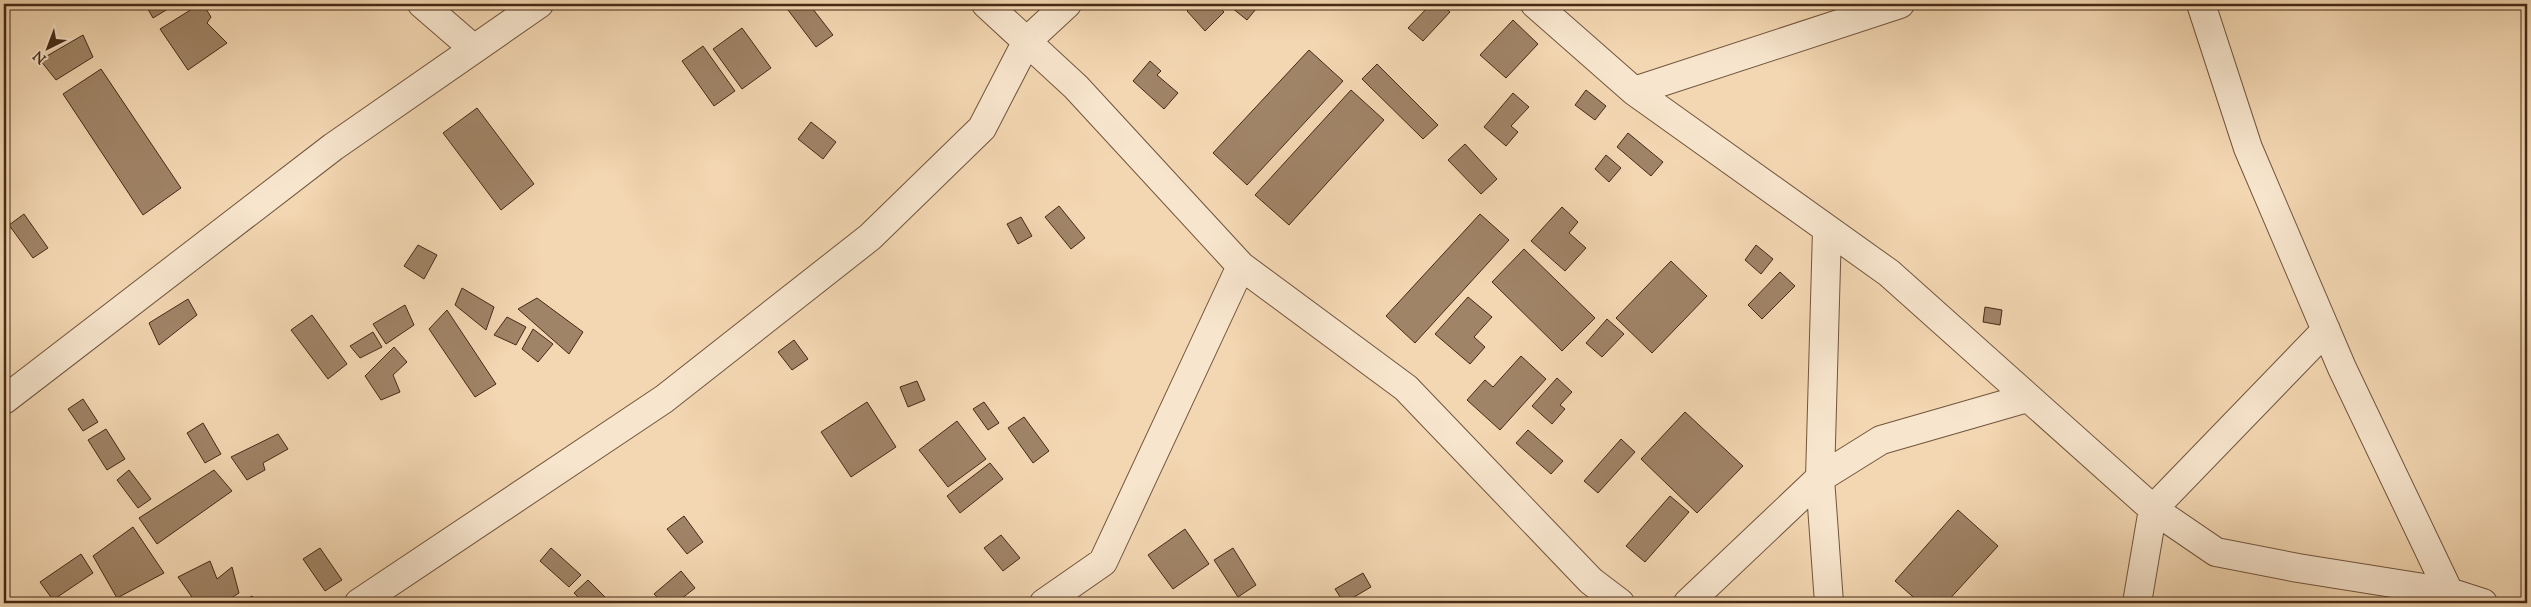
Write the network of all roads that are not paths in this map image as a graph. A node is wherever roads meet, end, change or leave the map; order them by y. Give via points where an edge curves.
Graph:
1 (422, 4) edge
2 (539, 4) edge
3 (986, 4) edge
4 (1067, 4) edge
5 (1535, 4) edge
6 (1900, 4) edge
7 (2201, 4) edge
8 (1027, 41) junction
9 (474, 49) junction
10 (1634, 91) junction
11 (1827, 230) junction
12 (1242, 266) junction
13 (2326, 330) junction
14 (2027, 398) junction
15 (4, 400) edge
16 (1820, 478) junction
17 (2153, 509) junction
18 (2449, 592) junction
19 (359, 603) edge
20 (1044, 603) edge
21 (1620, 603) edge
22 (1688, 603) edge
23 (1829, 603) edge
24 (2137, 603) edge
25 (2483, 603) edge

1 - 9 street
2 - 9 street
3 - 8 street
4 - 8 street
5 - 10 street
6 - 10 street
7 - 13 street via 2248,148
8 - 12 street via 1076,87
8 - 19 street via 982,128 870,237 664,399
9 - 15 street via 333,147
10 - 11 street
11 - 14 street via 1889,273
11 - 16 street
12 - 20 street via 1103,562
12 - 21 street via 1406,388 1591,581
13 - 17 street
13 - 18 street
14 - 16 street via 1881,440
14 - 17 street
16 - 22 street
16 - 23 street
17 - 18 street via 2216,552
17 - 24 street
18 - 25 street

